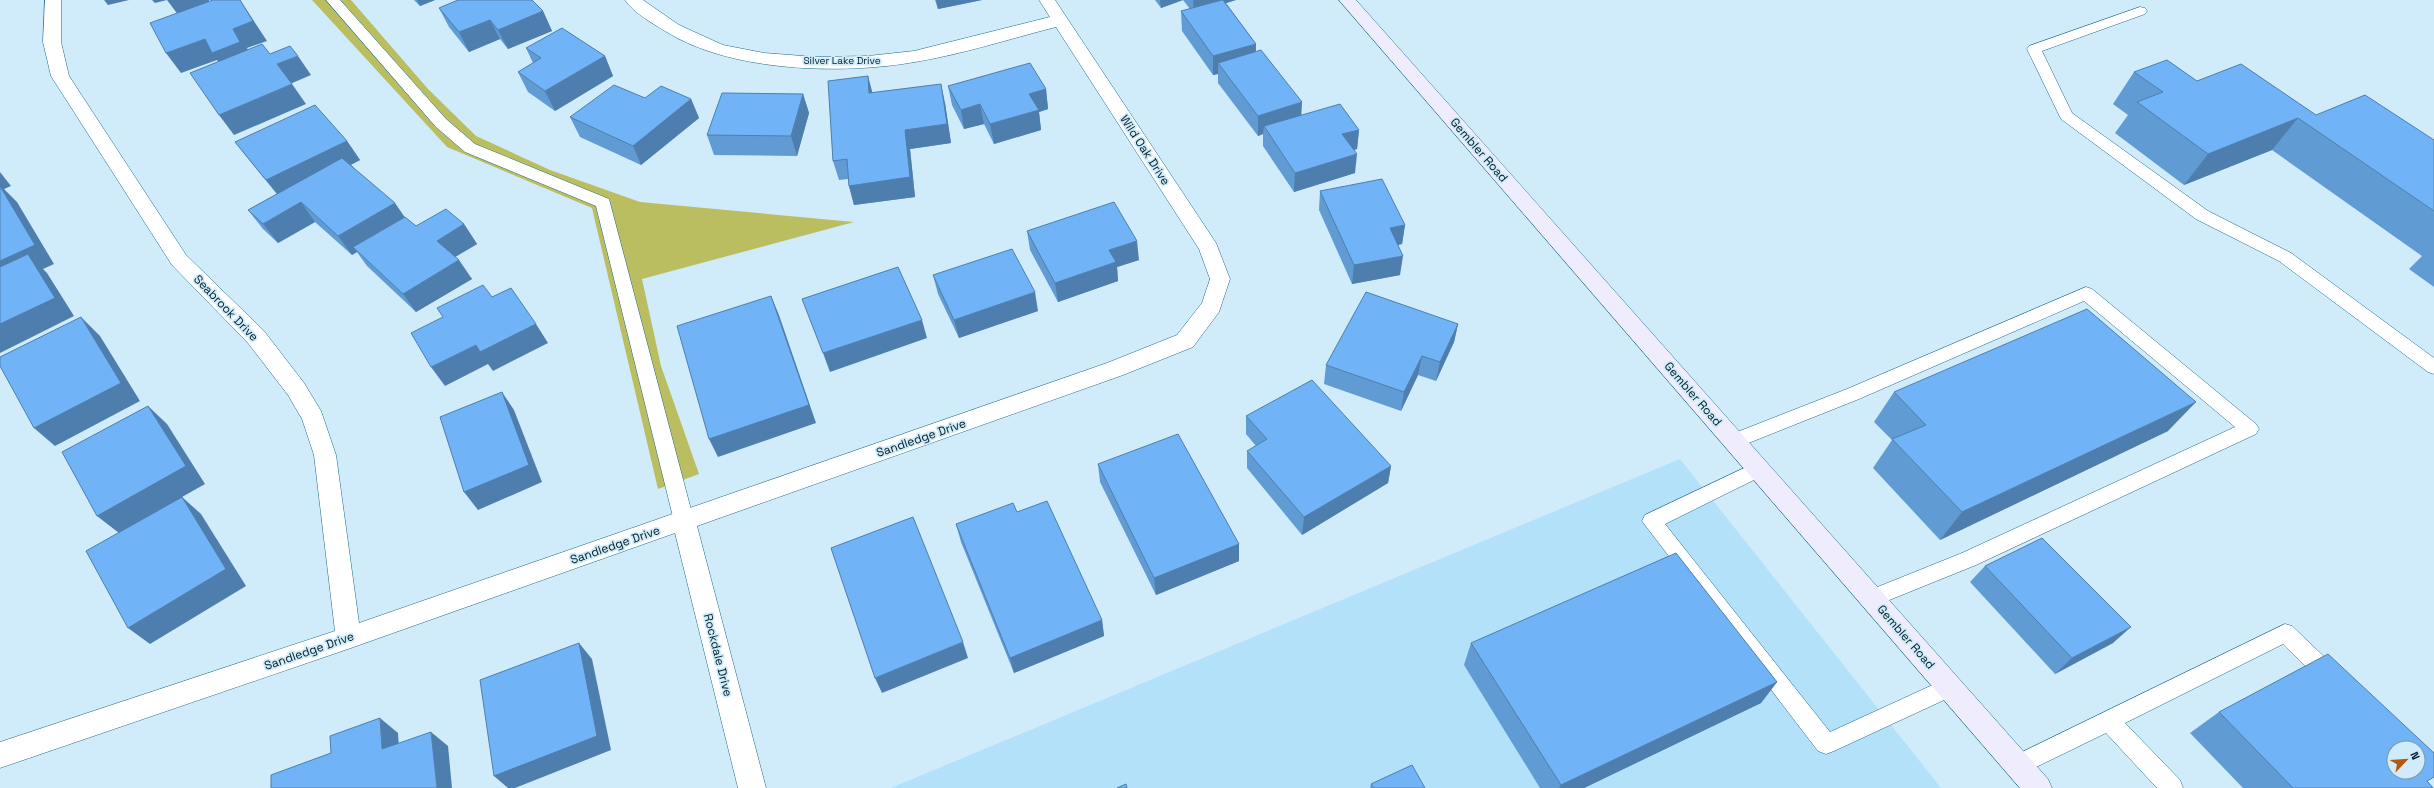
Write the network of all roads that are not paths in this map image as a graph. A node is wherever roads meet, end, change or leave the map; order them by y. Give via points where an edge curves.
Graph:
1 (53, 0) edge
2 (333, 0) edge
3 (633, 0) edge
4 (1047, 0) edge
5 (1347, 0) edge
6 (2140, 11) dead end
7 (1060, 20) junction
8 (1212, 306) joint
9 (2434, 367) edge
10 (1734, 441) junction
11 (1759, 469) junction
12 (684, 521) junction
13 (1872, 598) junction
14 (348, 638) junction
15 (1950, 687) junction
16 (2348, 693) edge
17 (2108, 720) junction
18 (0, 755) edge
19 (2018, 765) junction
20 (752, 788) edge
21 (2038, 788) edge
22 (2172, 788) edge

1 - 14 street, Seabrook Drive via 52,42 60,76 178,260 256,337 296,389 313,417 325,455
2 - 12 lane via 441,124 470,148 603,203
3 - 7 street, Silver Lake Drive via 651,15 717,49 757,58 836,62 913,57
4 - 7 street, Wild Oak Drive
5 - 10 main road, Gembler Road
6 - 9 lane via 2034,49 2066,116 2202,215 2285,257
7 - 8 street, Wild Oak Drive via 1209,248 1220,279
8 - 12 street, Sandledge Drive via 1185,341 1115,369
10 - 11 main road, Gembler Road
10 - 13 lane via 1853,394 2086,293 2250,429 1969,559
11 - 13 main road, Gembler Road
11 - 15 lane via 1652,521 1826,744
12 - 14 street, Sandledge Drive
12 - 20 street, Rockdale Drive
13 - 15 main road, Gembler Road
14 - 18 street, Sandledge Drive
15 - 19 main road, Gembler Road
16 - 17 lane via 2285,633
17 - 19 lane
17 - 22 lane
19 - 21 main road, Gembler Road

